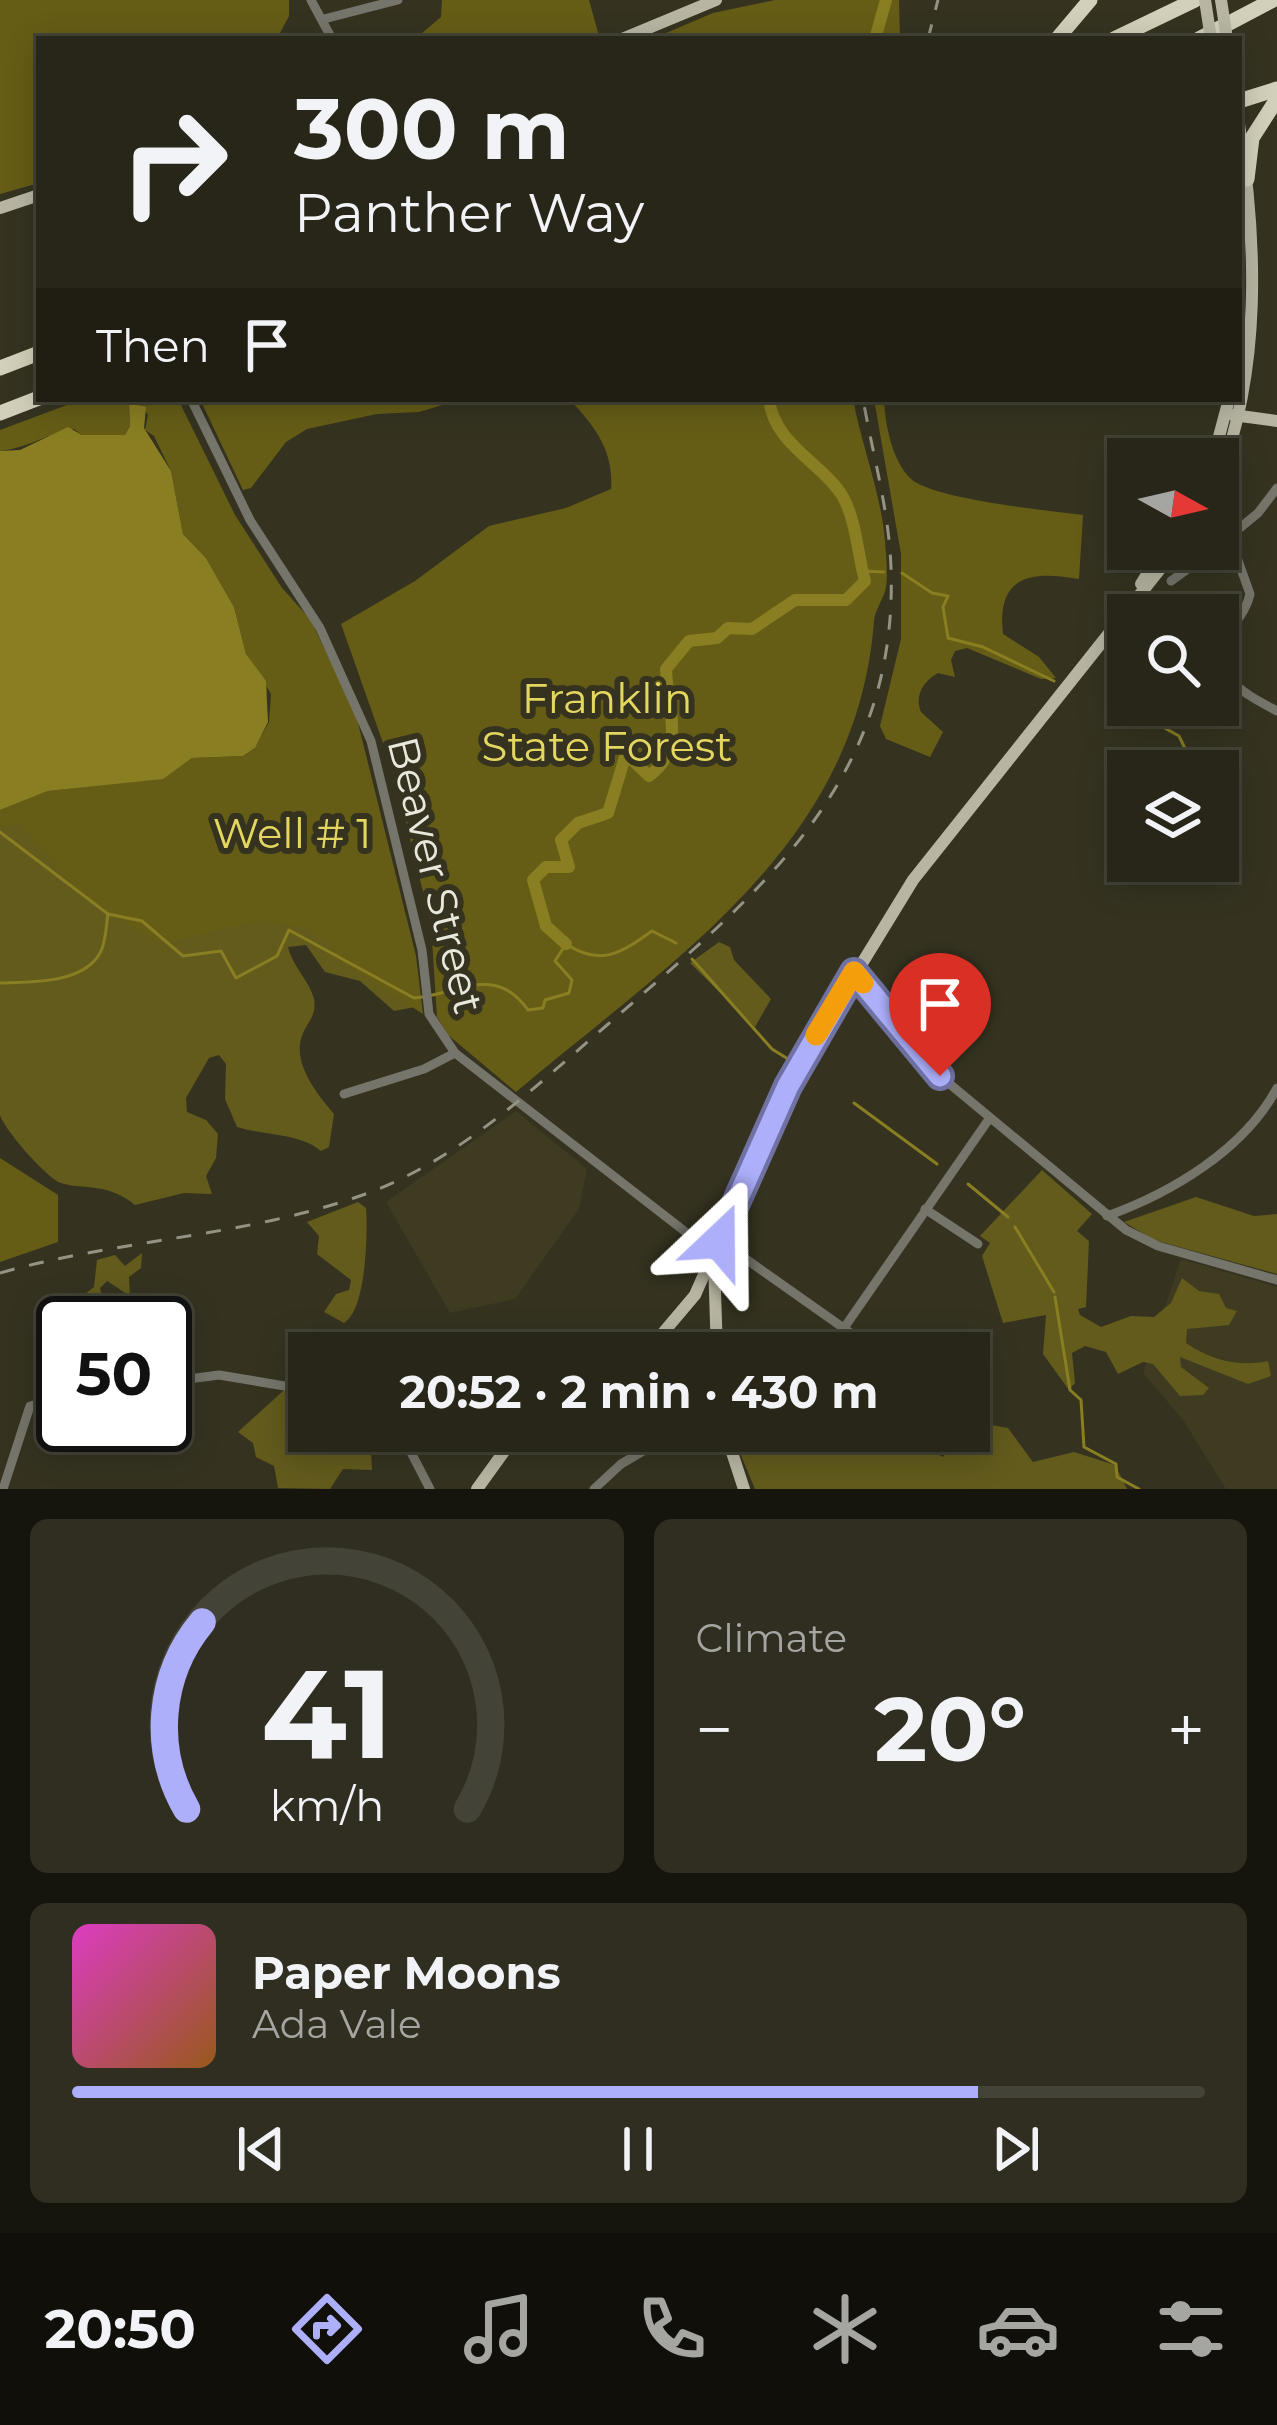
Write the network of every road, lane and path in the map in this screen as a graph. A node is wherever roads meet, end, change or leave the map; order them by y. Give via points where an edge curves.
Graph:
1 (310, 0) edge
2 (398, 0) edge
3 (716, 0) edge
4 (1090, 0) edge
5 (1195, 0) edge
6 (1205, 0) edge
7 (1221, 0) edge
8 (1273, 0) edge
9 (324, 19) junction
10 (331, 36) edge
11 (629, 36) edge
12 (1060, 36) edge
13 (1120, 36) edge
14 (1205, 36) edge
15 (1210, 36) edge
16 (1227, 36) edge
17 (1277, 89) edge
18 (1277, 99) edge
19 (1242, 100) edge
20 (1242, 148) edge
21 (1246, 179) junction
22 (36, 196) edge
23 (0, 208) edge
24 (36, 354) edge
25 (1242, 363) edge
26 (0, 368) edge
27 (36, 399) edge
28 (192, 402) edge
29 (1230, 402) edge
30 (1235, 402) edge
31 (0, 413) edge
32 (1233, 415) junction
33 (1277, 421) edge
34 (1223, 438) edge
35 (1228, 438) edge
36 (1277, 488) edge
37 (1272, 506) edge
38 (1239, 531) edge
39 (1239, 563) edge
40 (1157, 570) edge
41 (1186, 570) edge
42 (1171, 581) dead end
43 (1137, 594) edge
44 (1107, 631) edge
45 (1277, 711) edge
46 (854, 972) junction
47 (455, 1053) junction
48 (1277, 1088) edge
49 (344, 1094) dead end
50 (989, 1119) junction
51 (925, 1209) junction
52 (1107, 1216) junction
53 (978, 1244) dead end
54 (733, 1250) dead end
55 (714, 1254) junction
56 (1277, 1280) edge
57 (686, 1310) junction
58 (714, 1313) junction
59 (844, 1328) junction
60 (666, 1332) edge
61 (715, 1332) edge
62 (850, 1332) edge
63 (192, 1379) edge
64 (288, 1387) edge
65 (36, 1405) edge
66 (411, 1452) edge
67 (504, 1452) edge
68 (641, 1452) edge
69 (732, 1452) edge
70 (3, 1489) edge
71 (430, 1489) edge
72 (477, 1489) edge
73 (594, 1489) edge
74 (744, 1489) edge

1 - 9 street
2 - 9 street
3 - 11 main road
4 - 12 highway
5 - 13 highway
6 - 15 main road, bridge
7 - 16 main road, bridge
8 - 14 highway
9 - 10 street
17 - 19 highway
18 - 21 highway via 1254,134
20 - 21 main road
21 - 25 main road via 1251,311
22 - 23 main road
24 - 26 highway
27 - 31 highway
28 - 47 street, Beaver Street via 250,520 326,638 371,740 436,1030
29 - 32 main road
30 - 32 main road
32 - 33 main road
32 - 34 main road
32 - 35 main road
36 - 37 street
37 - 38 street
39 - 45 street via 1250,594 1225,641 1222,665 1241,692
40 - 43 main road
41 - 42 street
44 - 46 main road via 938,843
46 - 50 street via 925,1061
46 - 55 main road via 788,1086
47 - 49 street
47 - 55 street, Beaver Street
48 - 52 street via 1252,1128 1166,1191
50 - 51 street
50 - 52 street
51 - 53 street
51 - 59 street
52 - 56 street via 1145,1242
54 - 59 street
55 - 57 main road
55 - 58 main road
57 - 58 main road via 702,1305
57 - 60 main road
58 - 61 main road
59 - 62 street
63 - 64 street
65 - 70 street
66 - 71 street
67 - 72 main road
68 - 73 street
69 - 74 main road

